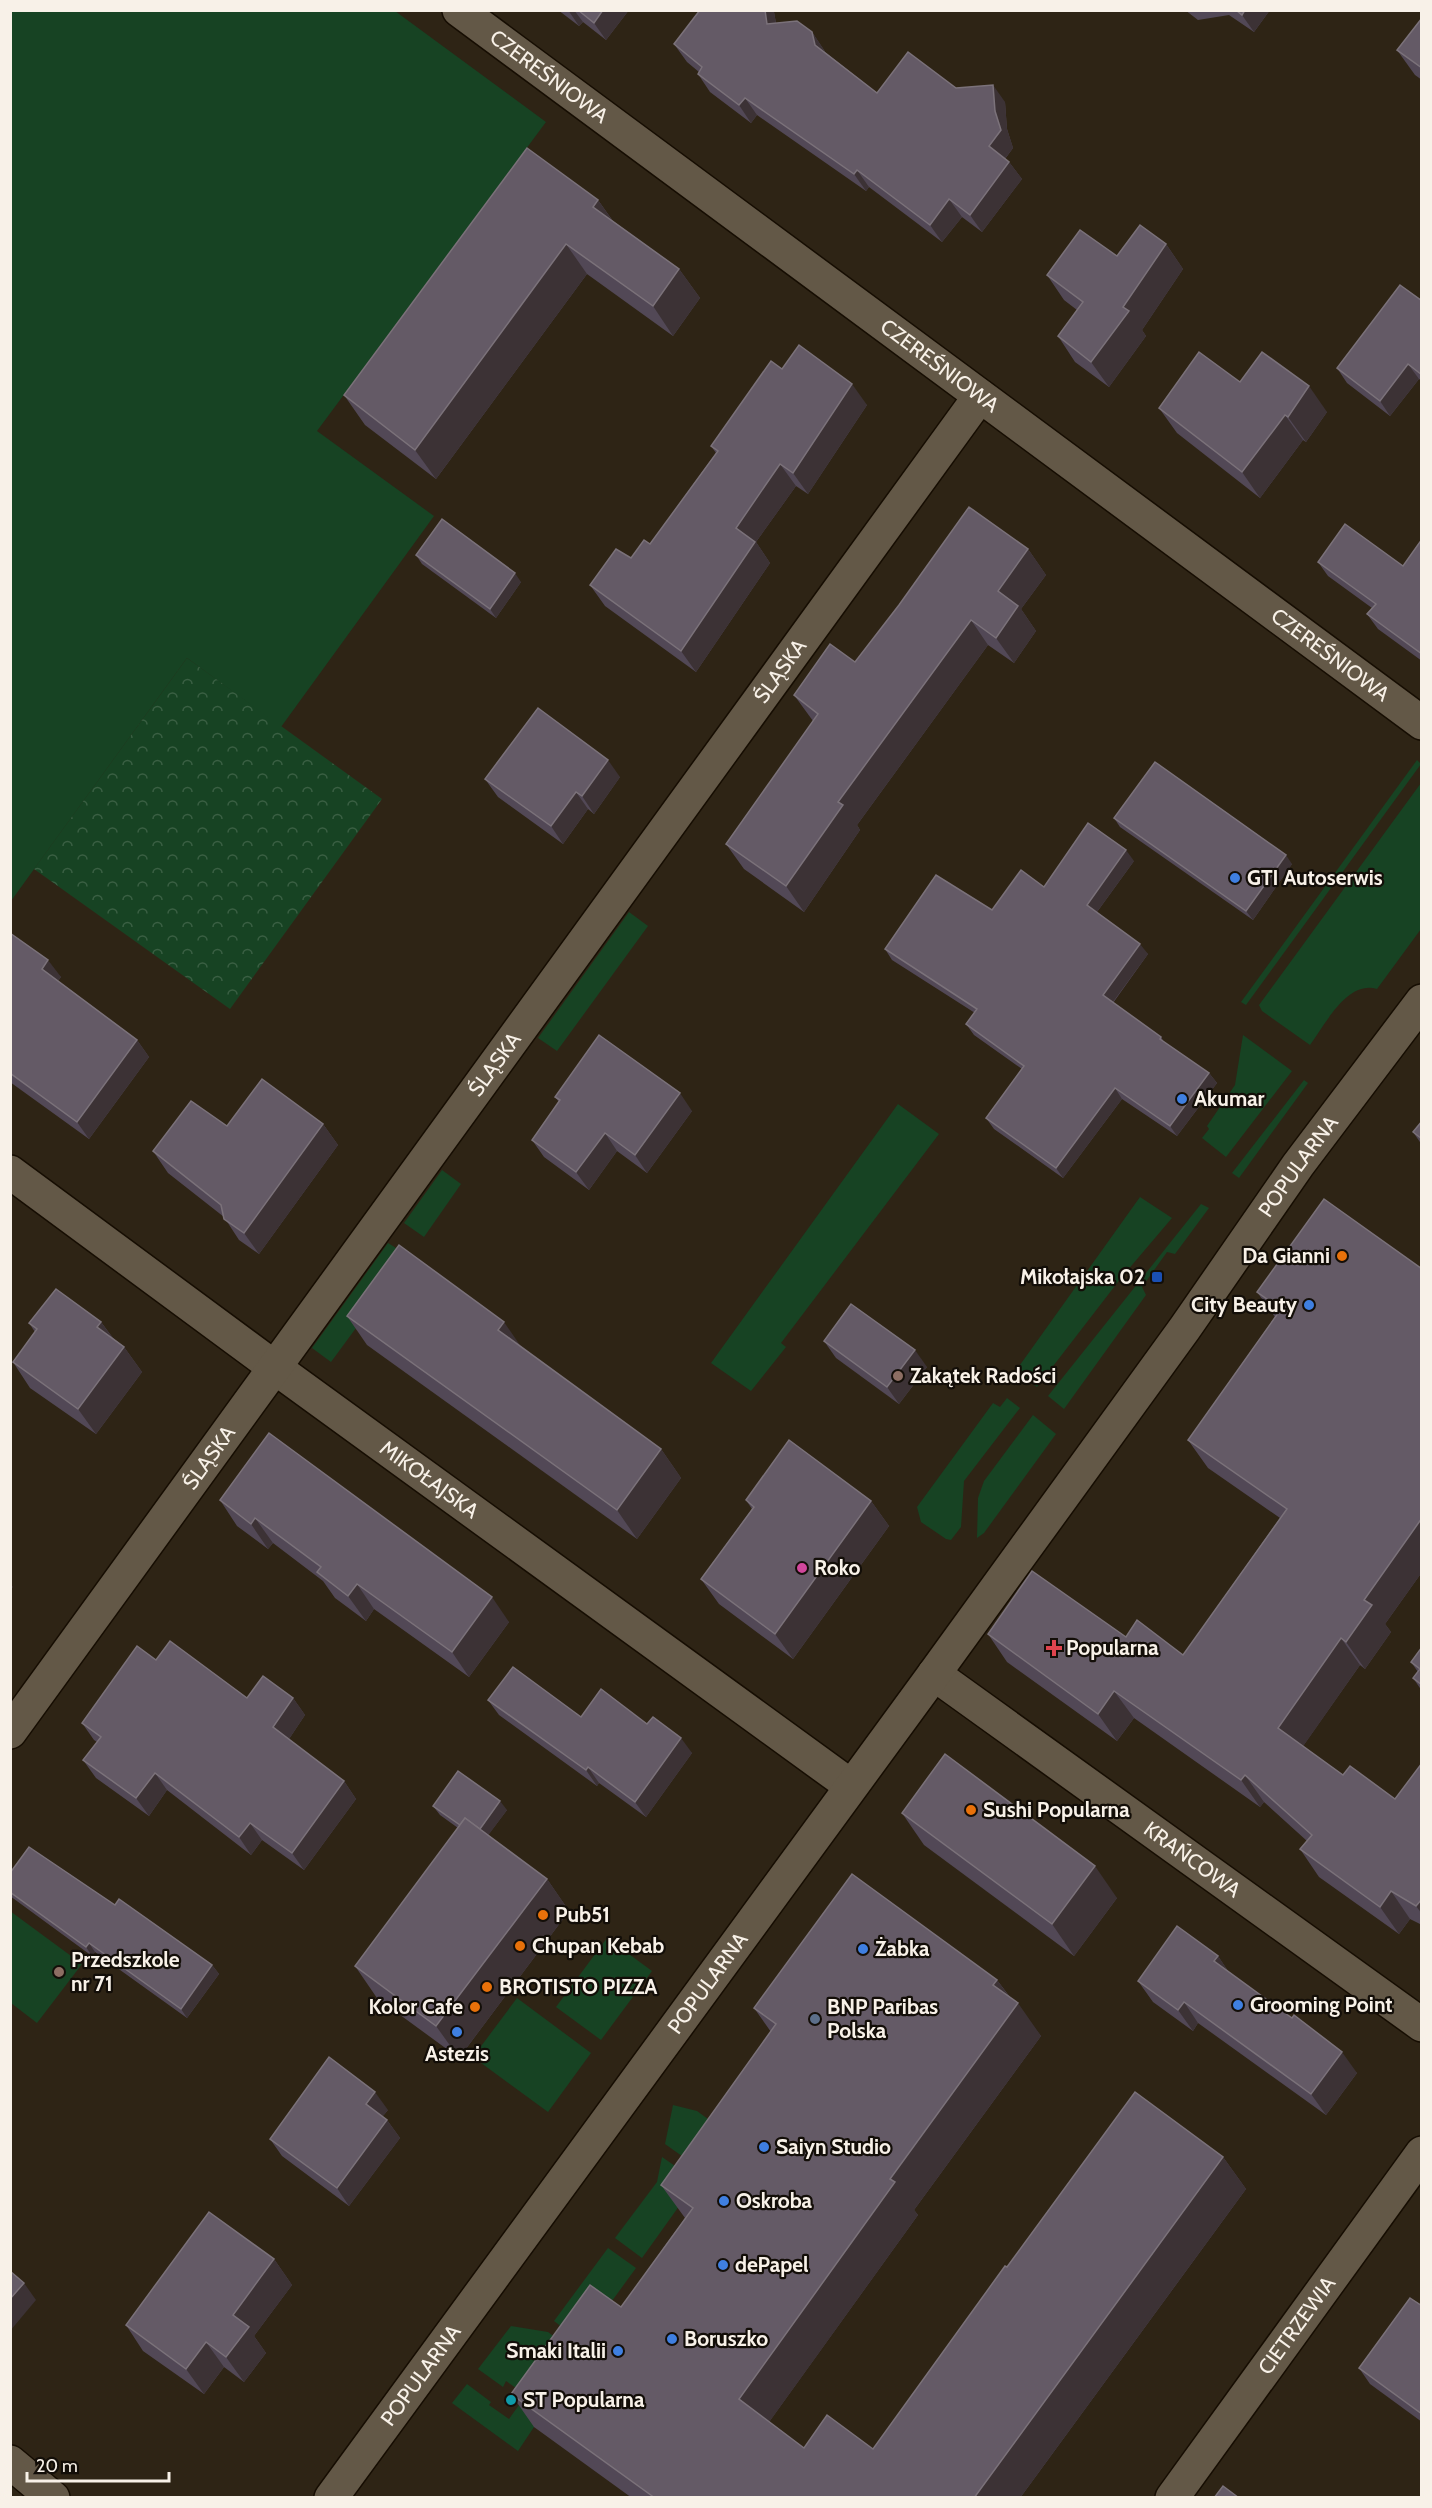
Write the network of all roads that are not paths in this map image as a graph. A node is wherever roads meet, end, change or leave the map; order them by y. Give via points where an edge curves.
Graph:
1 (459, 10) edge
2 (980, 396) junction
3 (1422, 723) edge
4 (1422, 1001) edge
5 (10, 1172) edge
6 (274, 1367) junction
7 (934, 1674) junction
8 (10, 1732) edge
9 (851, 1786) junction
10 (1422, 2025) edge
11 (1422, 2153) edge
12 (10, 2462) edge
13 (53, 2498) edge
14 (331, 2498) edge
15 (1172, 2498) edge

1 - 2 street, CZEREŚNIOWA
2 - 3 street, CZEREŚNIOWA
2 - 6 street, ŚLĄSKA
4 - 7 street, POPULARNA via 1298,1165
5 - 6 street, MIKOŁAJSKA
6 - 8 street, ŚLĄSKA
6 - 9 street, MIKOŁAJSKA
7 - 9 street, POPULARNA
7 - 10 street, KRAŃCOWA
9 - 14 street, POPULARNA
11 - 15 street, CIETRZEWIA
12 - 13 street

